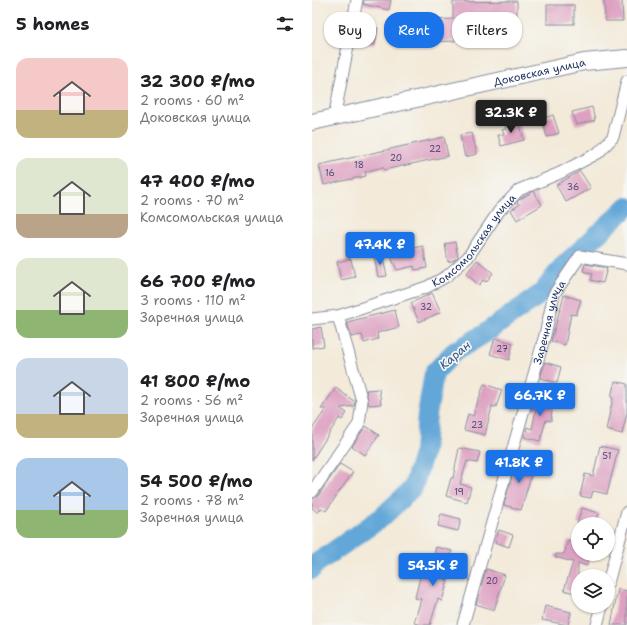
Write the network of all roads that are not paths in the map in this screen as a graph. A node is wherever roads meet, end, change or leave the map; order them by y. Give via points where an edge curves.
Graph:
1 (357, 0) edge
2 (627, 58) edge
3 (627, 81) edge
4 (334, 118) junction
5 (312, 122) edge
6 (627, 264) edge
7 (338, 316) junction
8 (312, 320) edge
9 (312, 492) edge
10 (627, 512) edge
11 (612, 569) edge
12 (600, 613) edge
13 (463, 625) edge
14 (597, 625) edge

1 - 4 street
2 - 4 main road, Доковская улица via 584,62
3 - 7 street, Комсомольская улица via 613,138 598,153 560,173 518,190 499,211 468,257 447,276 427,287
4 - 5 main road, Доковская улица
6 - 13 street, Заречная улица via 580,256 554,294 545,335
7 - 8 street, Комсомольская улица
7 - 9 street via 362,401 359,424
10 - 11 street
12 - 14 street

